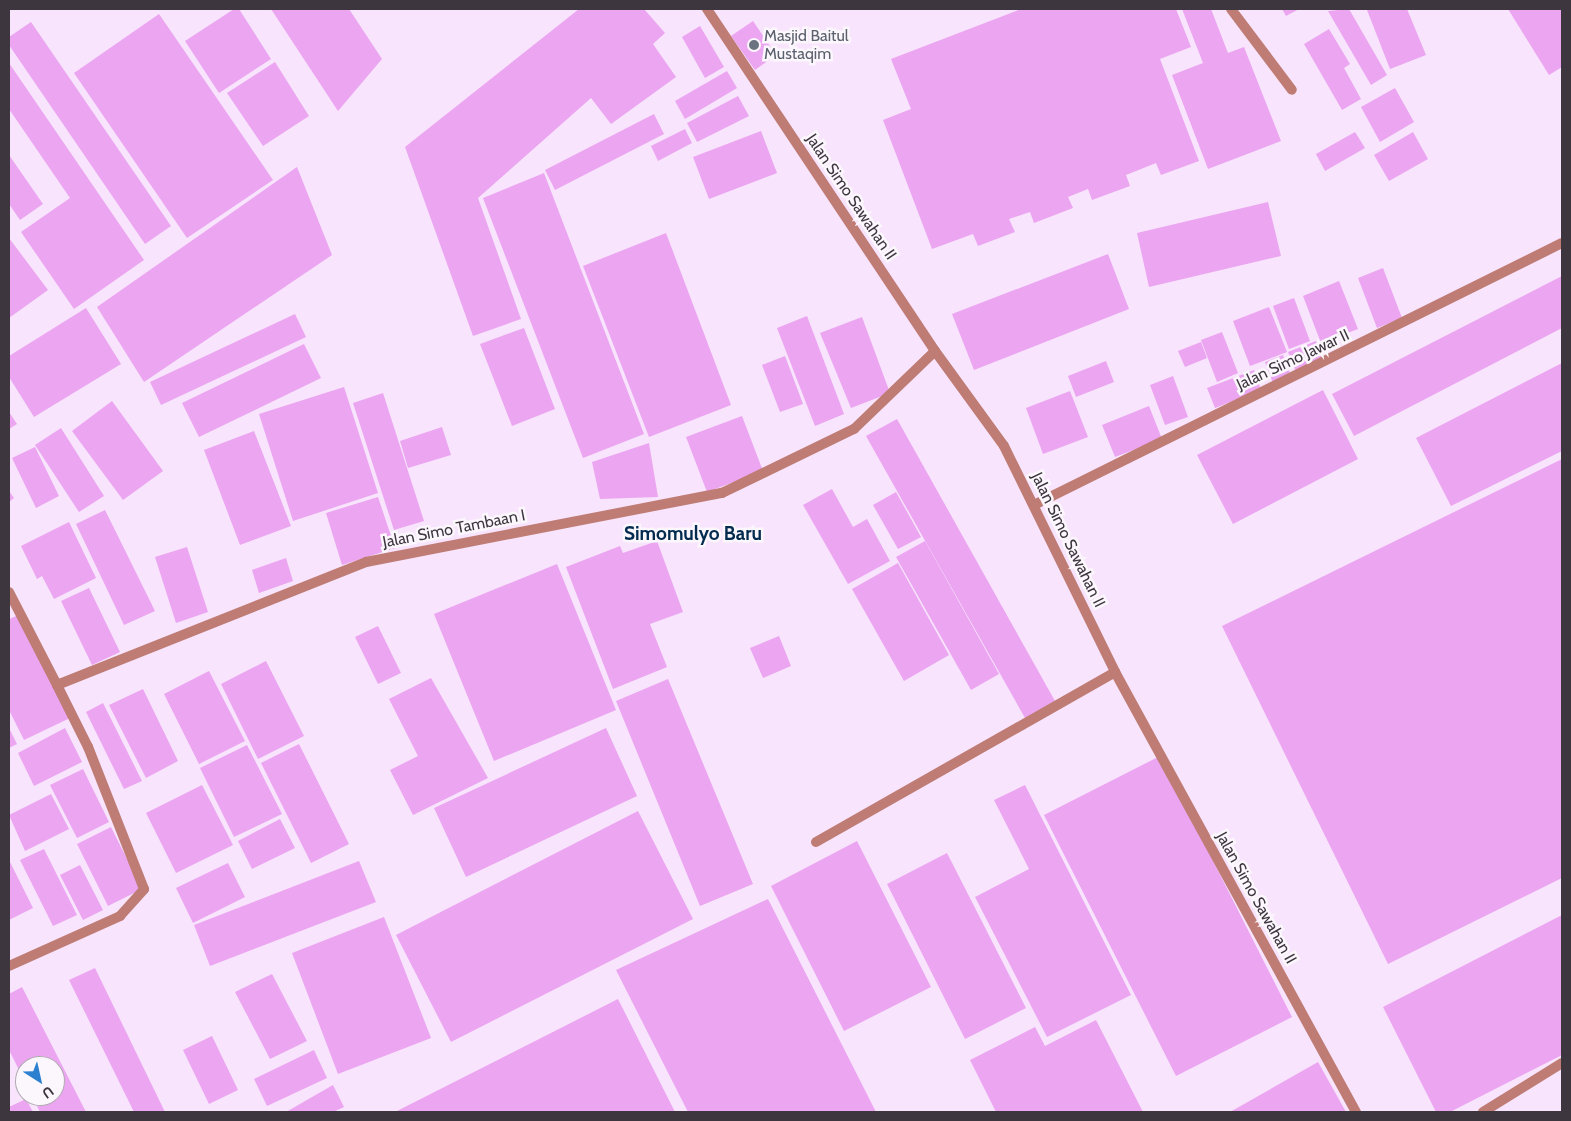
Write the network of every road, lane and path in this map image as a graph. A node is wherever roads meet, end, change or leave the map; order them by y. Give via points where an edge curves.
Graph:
1 (708, 9) edge
2 (1231, 9) edge
3 (1292, 90) dead end
4 (1562, 242) edge
5 (934, 351) junction
6 (1036, 504) junction
7 (9, 592) edge
8 (1116, 672) junction
9 (57, 684) junction
10 (816, 842) dead end
11 (9, 966) edge
12 (1562, 1063) edge
13 (1356, 1112) edge
14 (1483, 1112) edge

1 - 5 street, Jalan Simo Sawahan II
2 - 3 street
4 - 6 street, Jalan Simo Jawar II
5 - 6 street, Jalan Simo Sawahan II via 1004,446
5 - 9 street, Jalan Simo Tambaan I via 854,429 722,493 366,562
6 - 8 street, Jalan Simo Sawahan II
7 - 9 street
8 - 10 street
8 - 13 street, Jalan Simo Sawahan II
9 - 11 street via 88,747 144,889 120,916
12 - 14 street

